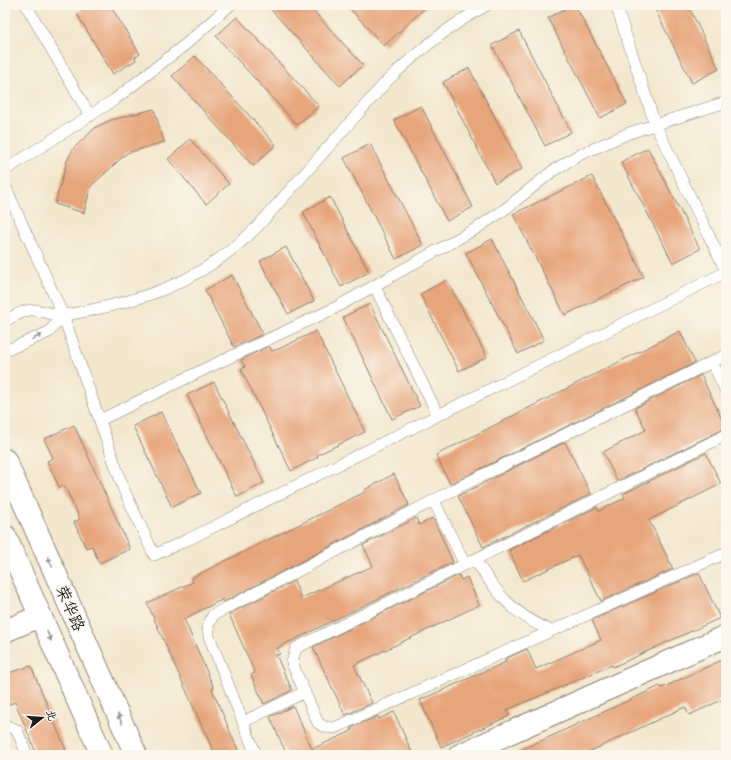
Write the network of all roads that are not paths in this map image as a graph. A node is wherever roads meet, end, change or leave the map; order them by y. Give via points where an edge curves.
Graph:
1 (26, 5) edge
2 (230, 5) edge
3 (487, 5) edge
4 (616, 5) edge
5 (726, 102) edge
6 (90, 116) junction
7 (655, 124) junction
8 (5, 170) edge
9 (5, 186) edge
10 (726, 271) edge
11 (375, 287) junction
12 (63, 315) junction
13 (5, 321) edge
14 (5, 351) edge
15 (726, 355) edge
16 (712, 362) junction
17 (726, 391) edge
18 (438, 415) junction
19 (100, 420) junction
20 (726, 436) edge
21 (5, 460) edge
22 (434, 500) junction
23 (5, 536) edge
24 (726, 553) edge
25 (470, 562) junction
26 (40, 616) junction
27 (5, 631) edge
28 (551, 631) junction
29 (726, 636) edge
30 (305, 692) junction
31 (243, 722) junction
32 (5, 724) edge
33 (27, 755) edge
34 (102, 755) edge
35 (136, 755) edge
36 (256, 755) edge
37 (460, 755) edge

1 - 6 lane
2 - 6 lane via 150,73
3 - 12 lane via 450,27 407,62 382,86 258,226 221,259 194,276 160,291
4 - 7 lane
5 - 7 lane
6 - 8 lane
7 - 10 lane
7 - 11 lane via 605,143 554,170 477,228
9 - 12 lane
10 - 18 lane
11 - 18 lane
11 - 19 lane
12 - 13 lane via 30,310
14 -> 12 lane via 49,332
12 - 19 lane
15 - 16 lane
16 - 17 lane
16 - 22 lane
18 - 19 lane via 154,555 124,490
20 - 25 lane
35 -> 21 street, 荣华路
22 - 25 lane
22 - 31 lane via 212,616 208,631
23 - 26 street, 荣华路
24 - 28 lane
25 - 28 lane via 510,607 536,625
25 - 30 lane via 296,648 292,663
26 - 27 street
26 -> 34 street, 荣华路
28 - 30 lane via 334,728 318,723
29 - 37 street
30 - 31 lane
31 - 36 lane
32 - 33 lane via 17,730

